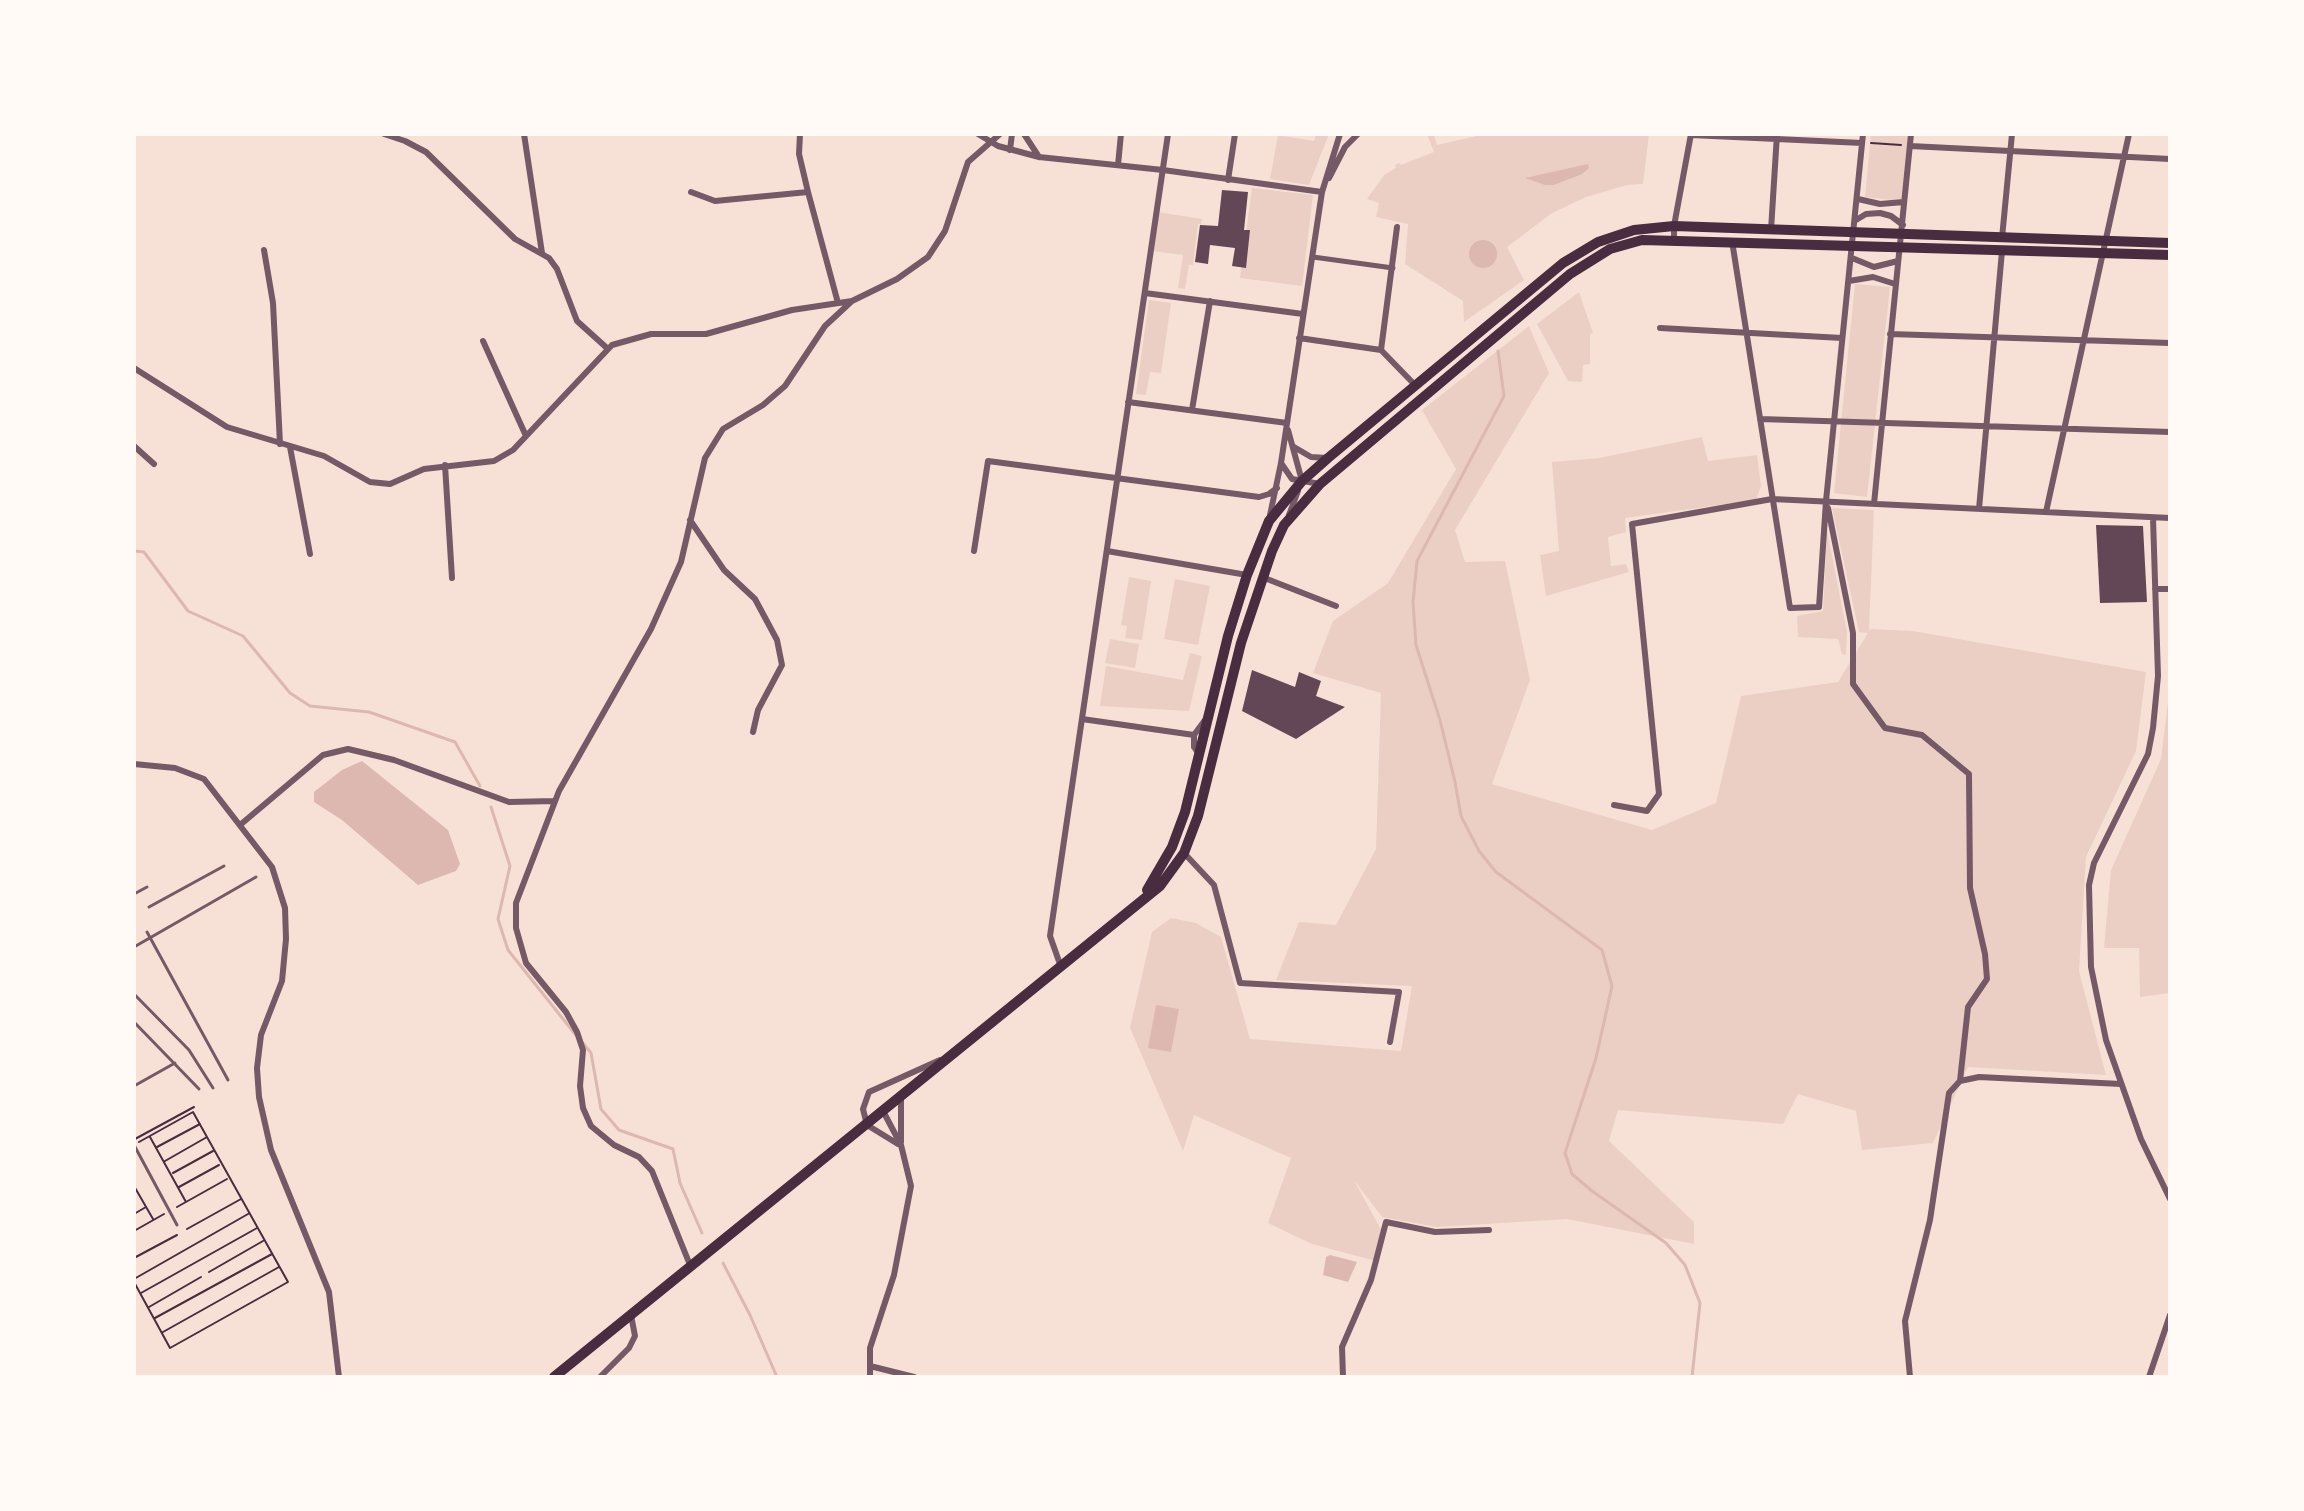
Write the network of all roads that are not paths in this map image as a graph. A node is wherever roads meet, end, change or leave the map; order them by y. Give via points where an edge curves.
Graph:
1 (384, 134) edge
2 (524, 134) edge
3 (800, 134) edge
4 (978, 134) edge
5 (1000, 134) edge
6 (1012, 134) edge
7 (1024, 134) edge
8 (1121, 134) edge
9 (1168, 134) edge
10 (1235, 134) edge
11 (1342, 134) edge
12 (1358, 134) edge
13 (1691, 134) edge
14 (1863, 134) edge
15 (1911, 134) edge
16 (2012, 134) edge
17 (2129, 134) edge
18 (1776, 137) edge
19 (993, 142) junction
20 (1862, 143) junction
21 (1910, 146) junction
22 (1345, 147) junction
23 (1014, 151) junction
24 (2010, 151) junction
25 (1039, 157) junction
26 (2124, 157) junction
27 (2170, 159) edge
28 (1118, 165) junction
29 (1163, 170) junction
30 (1228, 180) junction
31 (691, 192) dead end
32 (808, 192) junction
33 (1322, 192) junction
34 (1858, 199) junction
35 (1904, 202) junction
36 (1674, 226) junction
37 (1855, 226) junction
38 (1397, 227) dead end
39 (1902, 229) junction
40 (1771, 230) junction
41 (2002, 238) junction
42 (1674, 241) junction
43 (1732, 241) junction
44 (2106, 241) junction
45 (2170, 243) edge
46 (1853, 246) junction
47 (1900, 247) junction
48 (264, 250) dead end
49 (2002, 251) junction
50 (542, 253) junction
51 (2104, 253) junction
52 (2170, 255) edge
53 (1313, 257) junction
54 (1852, 258) junction
55 (1898, 261) junction
56 (1393, 268) junction
57 (1849, 281) junction
58 (1895, 284) junction
59 (1145, 293) junction
60 (852, 301) junction
61 (1210, 301) junction
62 (838, 303) junction
63 (1303, 314) junction
64 (1660, 328) dead end
65 (1746, 332) junction
66 (1890, 334) junction
67 (1299, 338) junction
68 (1842, 338) junction
69 (1994, 338) junction
70 (2084, 340) junction
71 (483, 341) dead end
72 (2170, 343) edge
73 (608, 349) junction
74 (1381, 350) junction
75 (134, 368) edge
76 (1415, 385) junction
77 (1128, 402) junction
78 (1192, 410) junction
79 (1760, 419) junction
80 (1835, 421) junction
81 (1881, 422) junction
82 (1287, 423) junction
83 (1985, 426) junction
84 (2065, 428) junction
85 (2170, 432) edge
86 (526, 436) junction
87 (280, 444) junction
88 (134, 446) edge
89 (290, 447) junction
90 (1293, 447) junction
91 (1328, 458) junction
92 (1281, 463) junction
93 (154, 464) dead end
94 (445, 465) junction
95 (1118, 479) junction
96 (1302, 481) junction
97 (1320, 484) junction
98 (1277, 488) junction
99 (1772, 499) junction
100 (1826, 501) junction
101 (1874, 504) junction
102 (1979, 509) junction
103 (2046, 512) junction
104 (2153, 518) junction
105 (2170, 518) edge
106 (690, 520) junction
107 (1269, 521) junction
108 (1284, 525) junction
109 (974, 551) dead end
110 (1107, 551) junction
111 (310, 554) dead end
112 (1247, 575) junction
113 (1262, 577) junction
114 (452, 578) dead end
115 (2155, 589) junction
116 (2170, 589) edge
117 (1336, 606) dead end
118 (2158, 676) junction
119 (2170, 676) edge
120 (1208, 718) junction
121 (1082, 719) junction
122 (753, 732) dead end
123 (1194, 735) junction
124 (1199, 754) junction
125 (134, 764) edge
126 (555, 801) junction
127 (1614, 805) dead end
128 (240, 825) junction
129 (1184, 853) junction
130 (224, 866) dead end
131 (256, 877) dead end
132 (147, 887) dead end
133 (134, 894) edge
134 (149, 907) dead end
135 (1126, 912) junction
136 (147, 932) dead end
137 (149, 937) junction
138 (134, 947) edge
139 (1061, 967) junction
140 (134, 994) edge
141 (134, 1022) edge
142 (1390, 1042) dead end
143 (954, 1052) junction
144 (175, 1063) junction
145 (228, 1080) dead end
146 (1960, 1081) junction
147 (2121, 1084) junction
148 (134, 1086) edge
149 (213, 1088) dead end
150 (199, 1089) dead end
151 (901, 1095) junction
152 (883, 1111) junction
153 (867, 1125) junction
154 (134, 1143) edge
155 (901, 1145) junction
156 (2170, 1199) edge
157 (177, 1225) dead end
158 (1489, 1230) dead end
159 (690, 1265) junction
160 (631, 1314) junction
161 (2170, 1315) edge
162 (870, 1366) junction
163 (339, 1377) edge
164 (554, 1377) edge
165 (600, 1377) edge
166 (870, 1377) edge
167 (914, 1377) edge
168 (1343, 1377) edge
169 (1910, 1377) edge
170 (2149, 1377) edge

1 - 50 street via 426,152 515,239
2 - 50 street
3 - 32 street
4 - 19 street
5 - 19 street
6 - 23 street
7 - 23 street
7 - 25 street
8 - 28 street
9 - 29 street
10 - 30 street
11 - 22 street
11 - 33 street
12 - 22 street
13 - 18 street
13 - 36 street
14 - 20 street
15 - 21 street
16 - 24 street
17 - 26 street
18 - 20 street
18 - 40 street
19 - 23 street
19 - 60 street via 968,162 945,231 928,257
20 - 34 street
21 - 24 street
21 - 35 street
22 - 33 street
23 - 25 street
24 - 26 street
24 - 41 street
25 - 28 street
26 - 27 street
26 - 44 street
28 - 29 street
29 - 30 street
29 - 59 street
30 - 33 street
31 - 32 street via 715,201
32 - 62 street
33 - 53 street
34 - 35 street
34 - 37 street
35 - 39 street
36 - 40 highway
36 - 42 street
36 - 76 highway via 1634,230 1598,242 1563,263
37 - 39 highway
37 - 39 street via 1866,214 1880,213 1891,216
37 - 40 highway
37 - 46 street
38 - 56 street
39 - 41 highway
39 - 47 street
41 - 44 highway
42 - 43 highway
42 - 97 highway via 1642,240 1610,249 1570,274
43 - 46 highway
43 - 65 street
44 - 45 highway
44 - 51 street
46 - 47 highway
46 - 54 street
47 - 49 highway
47 - 55 street
48 - 87 street via 273,303
49 - 51 highway
49 - 69 street
50 - 73 street via 557,269 577,321
51 - 52 highway
51 - 70 street
53 - 56 street
53 - 63 street
54 - 55 street via 1874,267
54 - 57 street
55 - 58 street
56 - 74 street
57 - 58 street via 1873,277
57 - 68 street
58 - 66 street
59 - 61 street
59 - 77 street
60 - 62 street
60 - 106 street via 825,326 785,386 723,429 705,458
61 - 63 street
61 - 78 street
62 - 73 street via 706,334 651,334
63 - 67 street
64 - 65 street
65 - 68 street
65 - 79 street
66 - 69 street
66 - 81 street
67 - 74 street
67 - 82 street
68 - 80 street
69 - 70 street
69 - 83 street
70 - 72 street
70 - 84 street
71 - 86 street
73 - 86 street
74 - 76 street
75 - 87 street via 227,427
76 - 91 highway
77 - 78 street
77 - 95 street
78 - 82 street
79 - 80 street
79 - 99 street
80 - 81 street
80 - 100 street
81 - 83 street
81 - 101 street
82 - 90 street
82 - 92 street
83 - 84 street
83 - 102 street
84 - 85 street
84 - 103 street
86 - 94 street via 494,461
87 - 89 street
88 - 93 street
89 - 94 street via 324,456 370,482 390,484
89 - 111 street
90 - 91 street via 1311,457
90 - 96 street
91 - 96 highway
92 - 96 street via 1292,479
92 - 98 street
94 - 114 street
95 - 98 street via 1259,497
95 - 109 street via 988,461
95 - 110 street
96 - 97 street
96 - 107 highway
96 - 108 street
97 - 108 highway
98 - 107 street
99 - 100 street
99 - 100 street via 1790,608 1819,607
99 - 127 street via 1632,524 1659,794 1647,811
100 - 101 street
100 - 146 street via 1853,633 1853,684 1885,728 1922,735 1969,774 1970,888 1987,979 1968,1007
101 - 102 street
102 - 103 street
103 - 104 street
104 - 105 street
104 - 115 street
106 - 122 street via 724,570 755,599 777,640 782,665 758,710
106 - 126 street via 681,562 651,629
107 - 112 highway
108 - 113 highway
110 - 112 street
110 - 121 street
112 - 120 highway
113 - 117 street
113 - 129 highway
115 - 116 street
115 - 118 street
118 - 119 street
118 - 147 street via 2148,754 2094,863 2089,885 2091,967
120 - 123 street
120 - 124 highway
121 - 123 street
121 - 139 street via 1050,936
123 - 124 street
124 - 135 highway via 1172,847 1153,883
125 - 128 street via 175,768 204,779
126 - 128 street via 509,802 348,749 323,755
126 - 159 street via 516,903 516,928 526,963 577,1032 583,1050 583,1108 591,1126 652,1171
128 - 163 street via 272,867 285,908 282,981 261,1035 259,1097 271,1150 329,1292
129 - 135 highway via 1160,886
129 - 142 street via 1214,885 1240,983 1399,992
130 - 134 lane
131 - 137 lane
132 - 133 lane
135 - 139 highway
136 - 137 lane
137 - 138 lane
137 - 145 lane
139 - 143 highway
140 - 149 lane via 189,1050
141 - 144 lane
143 - 151 highway
143 - 153 street via 869,1092 863,1109
144 - 148 lane
144 - 150 lane
146 - 147 street via 1979,1077
146 - 169 street via 1949,1093 1930,1220 1905,1321
147 - 156 street
151 - 152 highway
151 - 155 street
152 - 153 highway
152 - 155 street
153 - 155 street
153 - 159 highway
154 - 157 lane
155 - 162 street via 911,1186
158 - 168 street via 1435,1232 1386,1222 1371,1280 1342,1347
159 - 160 highway
160 - 164 highway
160 - 165 street via 635,1336
161 - 170 street
162 - 166 street
162 - 167 street

